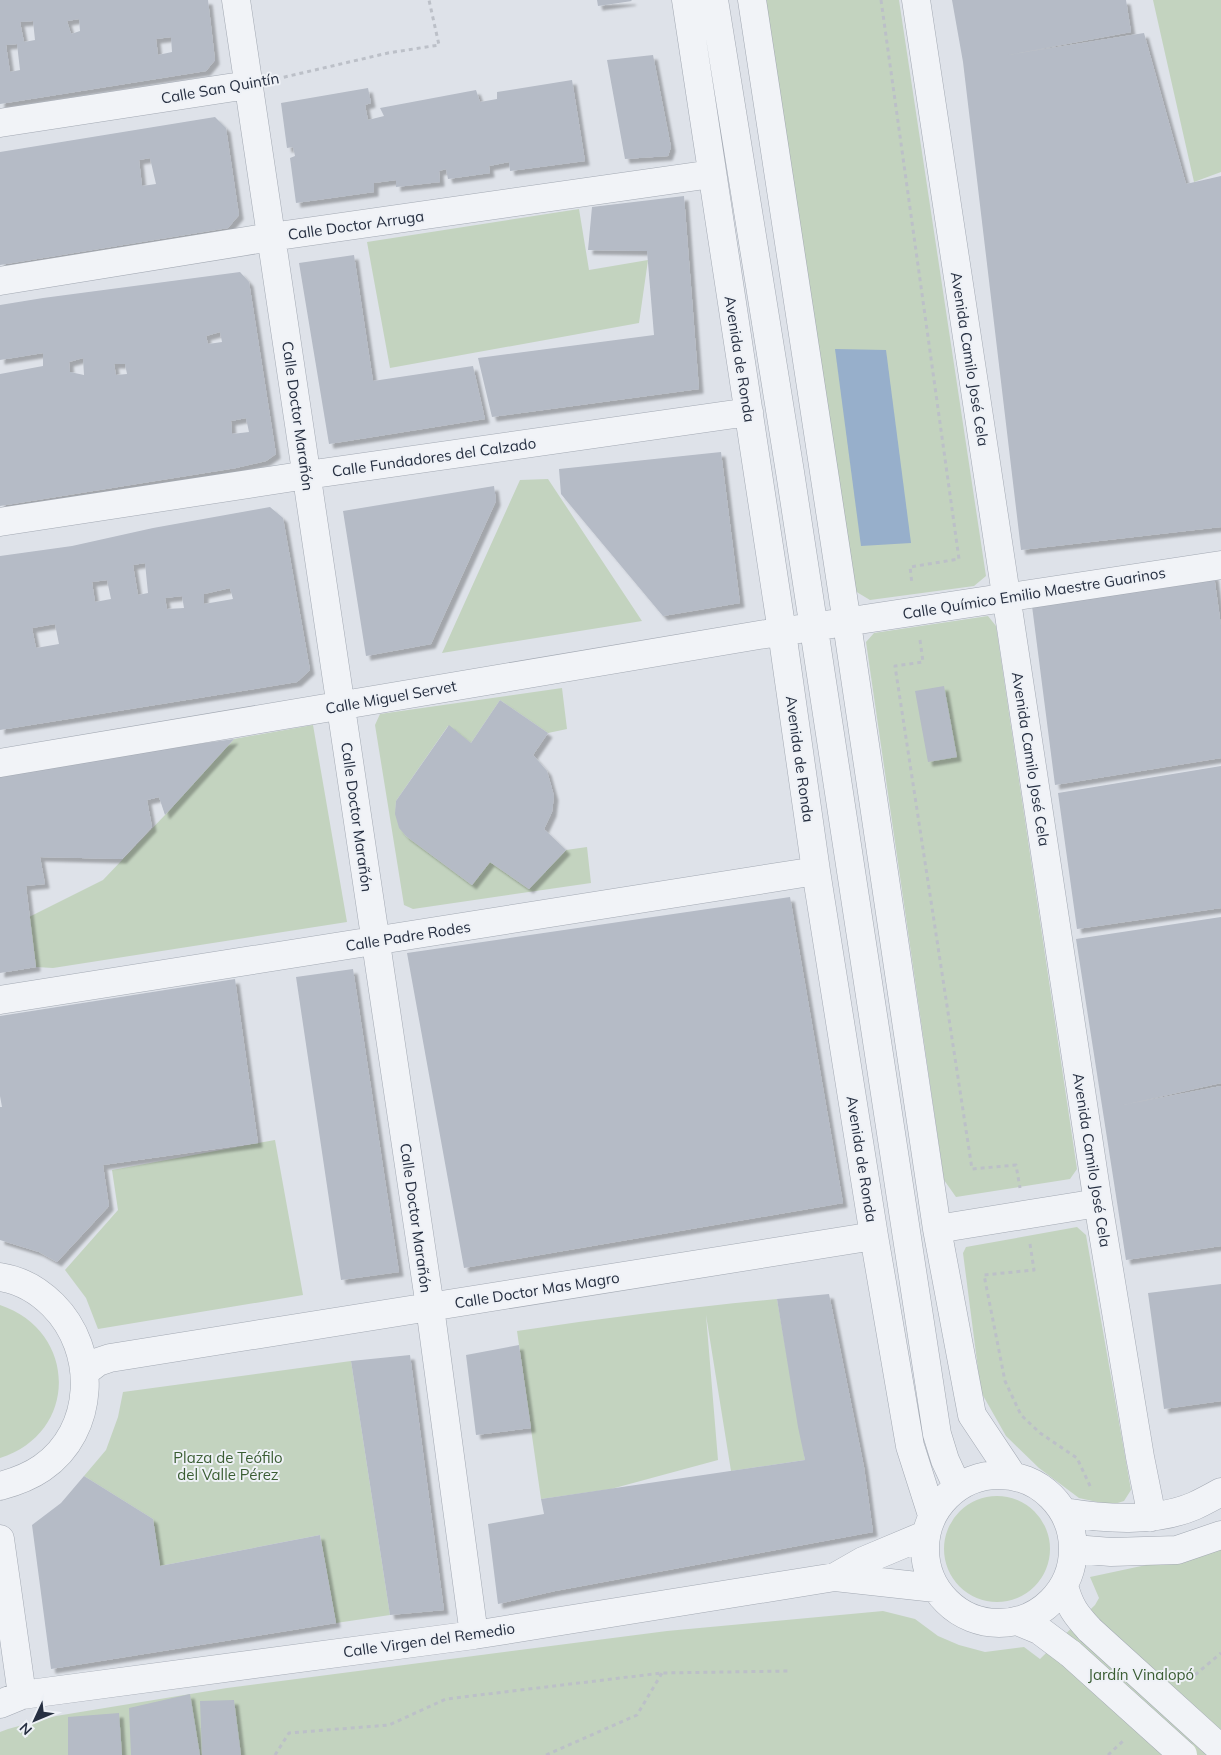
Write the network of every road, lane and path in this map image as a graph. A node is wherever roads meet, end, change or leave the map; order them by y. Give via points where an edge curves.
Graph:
1 (236, 0) edge
2 (429, 0) edge
3 (686, 0) edge
4 (714, 0) edge
5 (752, 0) edge
6 (881, 0) edge
7 (916, 0) edge
8 (248, 85) junction
9 (0, 123) edge
10 (712, 174) junction
11 (271, 237) junction
12 (0, 281) edge
13 (749, 412) junction
14 (307, 475) junction
15 (0, 522) edge
16 (1221, 565) edge
17 (1007, 598) junction
18 (916, 611) junction
19 (847, 622) junction
20 (813, 627) junction
21 (782, 632) junction
22 (341, 706) junction
23 (0, 763) edge
24 (816, 871) junction
25 (376, 941) junction
26 (0, 1000) edge
27 (1098, 1203) junction
28 (1025, 1215) junction
29 (937, 1229) junction
30 (874, 1236) junction
31 (0, 1277) edge
32 (430, 1307) junction
33 (85, 1372) junction
34 (1012, 1475) junction
35 (0, 1486) edge
36 (957, 1486) junction
37 (1092, 1489) dead end
38 (1221, 1492) edge
39 (1064, 1512) junction
40 (1152, 1517) junction
41 (928, 1525) junction
42 (1221, 1535) edge
43 (0, 1539) edge
44 (1074, 1549) junction
45 (835, 1577) junction
46 (1064, 1585) junction
47 (935, 1588) junction
48 (1018, 1621) junction
49 (474, 1635) junction
50 (791, 1671) dead end
51 (662, 1673) junction
52 (11, 1699) edge
53 (1221, 1749) edge
54 (275, 1755) edge
55 (546, 1755) edge
56 (1183, 1755) edge

1 - 8 street, Calle Doctor Marañón
2 - 8 path, Calle San Quintín via 438,45
3 - 10 street, Avenida de Ronda
4 - 20 street, Avenida de Ronda
5 - 19 street
6 - 18 path via 959,559 910,567
7 - 17 street, Avenida Camilo José Cela
8 - 9 street, Calle San Quintín
8 - 11 street, Calle Doctor Marañón
10 - 11 street, Calle Doctor Arruga
10 - 13 street, Avenida de Ronda
11 - 12 street, Calle Doctor Arruga
11 - 14 street, Calle Doctor Marañón
13 - 14 street, Calle Fundadores del Calzado
13 - 21 street, Avenida de Ronda
14 - 15 street, Calle Fundadores del Calzado
14 - 22 street, Calle Doctor Marañón
16 - 17 street, Calle Químico Emilio Maestre Guarinos
17 - 18 street, Calle Químico Emilio Maestre Guarinos
17 - 27 street, Avenida Camilo José Cela
18 - 19 street, Calle Químico Emilio Maestre Guarinos
18 - 28 path via 923,662 895,666 972,1169 1016,1166
19 - 20 street, Calle Químico Emilio Maestre Guarinos
19 - 29 street
20 - 21 street, Calle Miguel Servet
20 - 36 street, Avenida de Ronda via 937,1434
21 - 22 street, Calle Miguel Servet
21 - 24 street, Avenida de Ronda
22 - 23 street, Calle Miguel Servet
22 - 25 street, Calle Doctor Marañón
24 - 25 street, Calle Padre Rodes
24 - 30 street, Avenida de Ronda
25 - 26 street, Calle Padre Rodes
25 - 32 street, Calle Doctor Marañón
27 - 28 street
27 - 40 street, Avenida Camilo José Cela
28 - 29 street
28 - 37 path via 1034,1270 984,1275 1005,1381 1021,1415 1040,1433 1077,1458
29 - 34 street via 972,1415
30 - 32 street, Calle Doctor Mas Magro
30 - 41 street, Avenida de Ronda via 910,1446
31 - 33 street via 27,1286 61,1313 73,1331
32 - 33 street, Calle Doctor Mas Magro via 110,1358
32 - 49 street, Calle Doctor Marañón
33 - 35 street via 84,1400 77,1425 62,1449 43,1468 19,1481
34 - 36 street via 992,1474
34 - 39 street via 1033,1482 1051,1495
36 - 41 street via 943,1499
38 - 40 street via 1193,1507
39 - 40 street via 1085,1516
39 - 44 street
41 - 45 street, Calle Virgen del Remedio
41 - 47 street via 924,1553 927,1572
42 - 44 street via 1177,1550 1111,1552
43 - 52 street
44 - 46 street
45 - 47 street, Calle Virgen del Remedio
45 - 49 street, Calle Virgen del Remedio
46 - 48 street via 1052,1602 1036,1614
46 - 53 street, bridge via 1074,1613 1090,1630
47 - 48 street via 962,1614 999,1624
48 - 56 street, bridge via 1039,1630 1071,1654
49 - 52 street, Calle Virgen del Remedio
50 - 51 path
51 - 54 path via 446,1699 389,1725 289,1733
51 - 55 path via 637,1715

